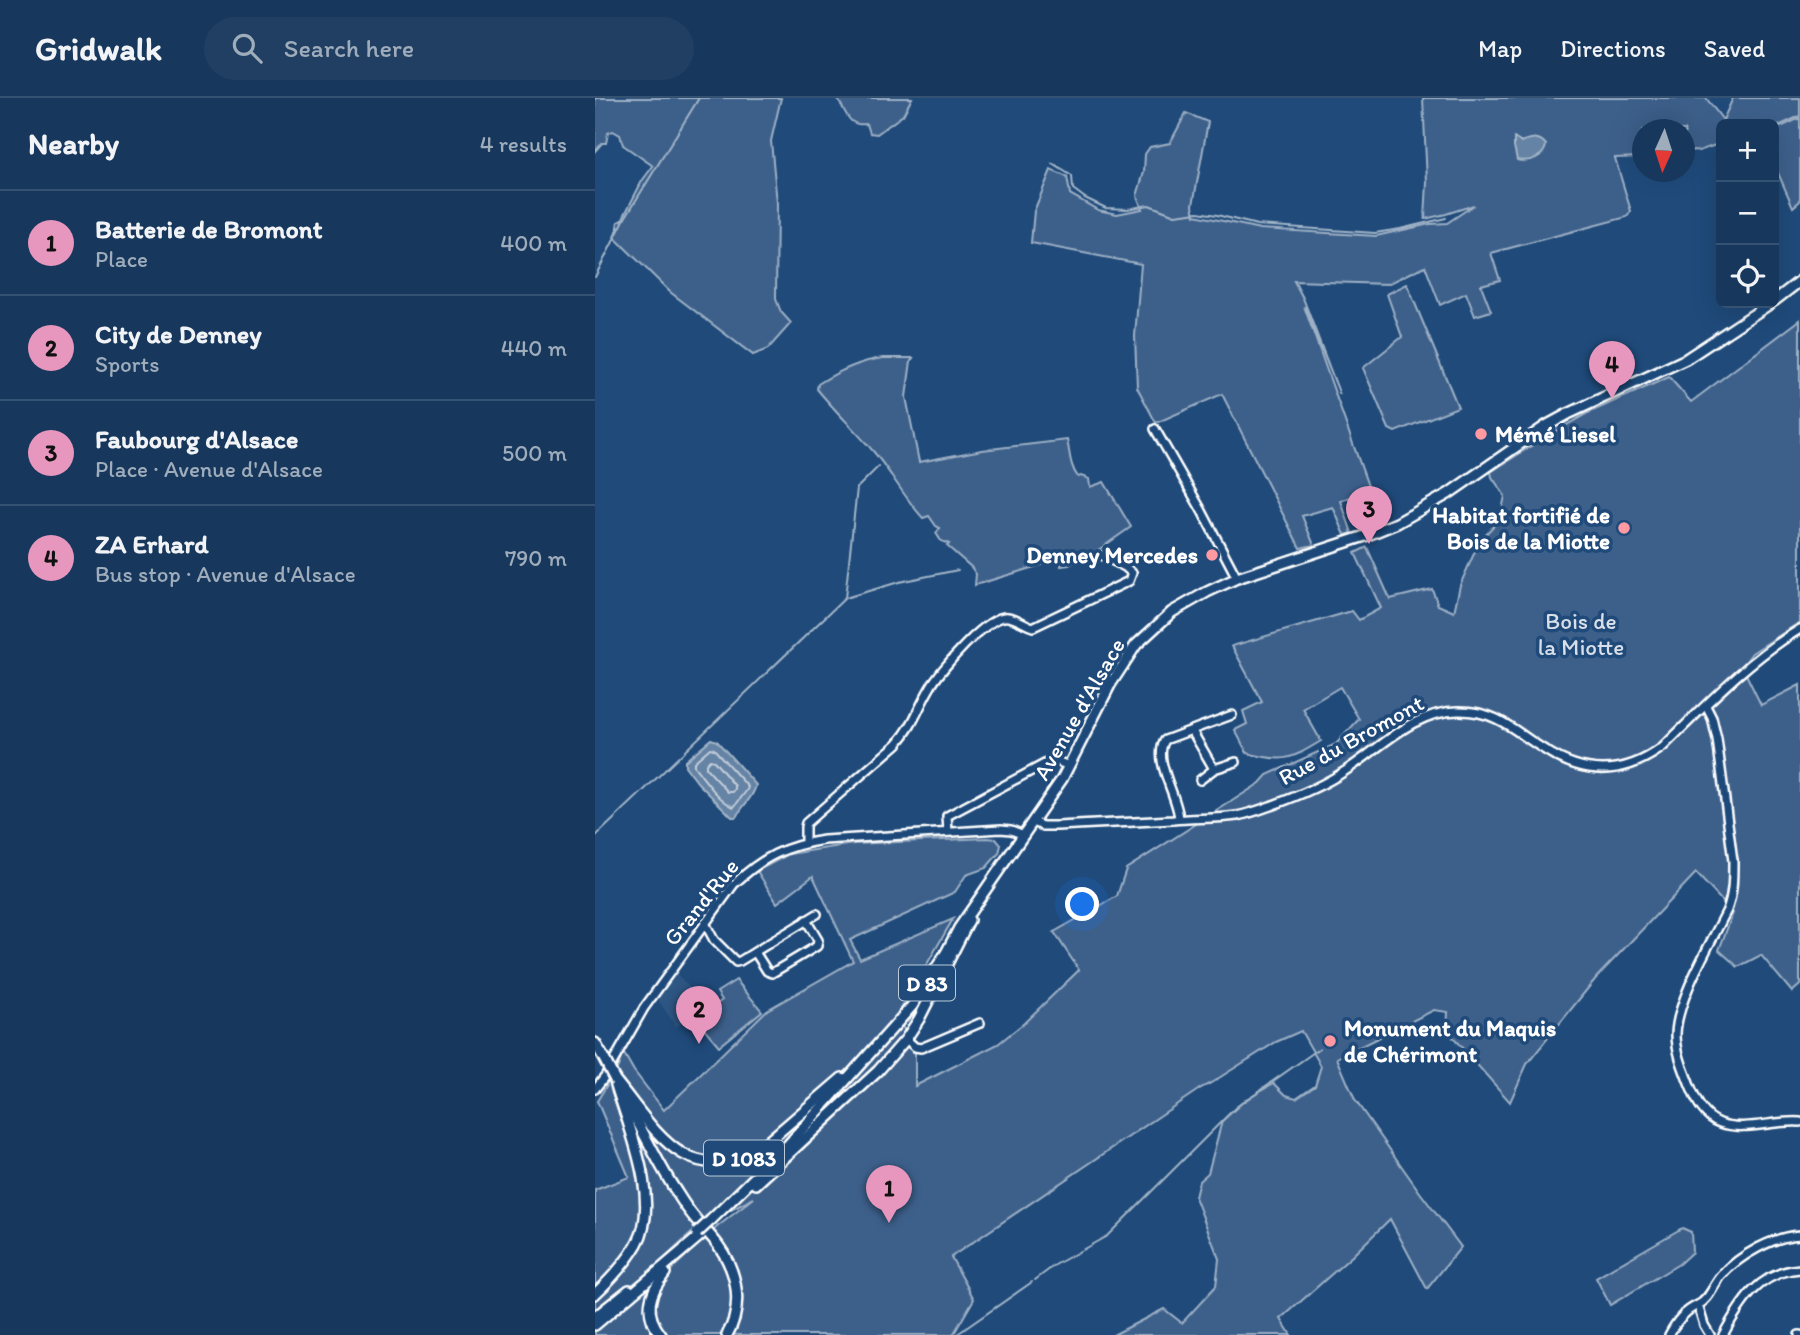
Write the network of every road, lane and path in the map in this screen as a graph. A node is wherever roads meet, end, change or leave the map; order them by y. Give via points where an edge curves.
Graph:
1 (1800, 281) edge
2 (1779, 297) edge
3 (1763, 308) edge
4 (1154, 429) dead end
5 (1103, 556) dead end
6 (1237, 578) junction
7 (1800, 629) edge
8 (1706, 706) junction
9 (1231, 715) dead end
10 (1192, 731) junction
11 (1235, 762) dead end
12 (1069, 766) junction
13 (1214, 769) junction
14 (1199, 780) dead end
15 (1179, 819) junction
16 (1033, 822) junction
17 (948, 832) junction
18 (1024, 835) junction
19 (806, 843) junction
20 (975, 907) junction
21 (817, 914) dead end
22 (806, 920) junction
23 (705, 923) junction
24 (755, 952) junction
25 (980, 1023) dead end
26 (906, 1039) junction
27 (595, 1043) edge
28 (871, 1054) junction
29 (615, 1080) junction
30 (595, 1089) edge
31 (1800, 1122) edge
32 (712, 1222) junction
33 (699, 1234) junction
34 (1800, 1235) edge
35 (680, 1255) junction
36 (1800, 1269) edge
37 (595, 1294) edge
38 (1698, 1305) junction
39 (595, 1317) edge
40 (595, 1325) edge
41 (661, 1335) edge
42 (727, 1335) edge
43 (1669, 1335) edge
44 (1711, 1335) edge
45 (1722, 1335) edge

1 - 2 main road, Avenue d'Alsace / D 83
3 - 6 main road, Avenue d'Alsace / D 83 via 1686,359 1568,414 1397,523
4 - 6 street
5 - 19 street via 1132,573 1129,581 1033,627 1008,616 987,624 931,686 897,744 806,823
6 - 12 main road, Avenue d'Alsace / D 83 via 1182,606 1136,645
7 - 8 street via 1779,641
8 - 15 street, Rue du Bromont via 1650,757 1613,770 1566,763 1493,716 1461,710 1439,712 1405,727 1320,786 1272,806 1238,816
8 - 31 street via 1717,739 1733,861 1732,897 1681,1010 1679,1055 1696,1100 1713,1119 1737,1126
9 - 10 street
10 - 13 street
10 - 15 street via 1165,740 1161,747
11 - 13 street
12 - 16 main road, Avenue d'Alsace / D 83
12 - 17 street via 1050,761 947,816
13 - 14 street
15 - 16 street, Rue du Bromont via 1057,826
16 - 18 main road, Avenue d'Alsace / D 83
17 - 18 street, Grand'Rue via 1001,829
17 - 19 street, Grand'Rue
18 - 20 main road, Avenue d'Alsace / D 83
19 - 23 street, Grand'Rue via 780,850 752,867
20 - 26 main road, Avenue d'Alsace / D 83
20 - 28 main road, Avenue d'Alsace / D 83 via 912,1006
21 - 22 street
22 - 24 street
22 - 24 street via 817,946 772,973
23 - 24 street via 734,961
23 - 30 street, Grand'Rue via 644,1008
25 - 26 street via 921,1048
26 - 32 main road, D 83 via 879,1071
27 - 29 main road, D 1083, bridge
28 - 29 main road, D 1083 via 757,1151 723,1163 684,1156 664,1142
28 - 32 main road, D 83
29 - 37 main road, D 1083 via 642,1171 645,1224 638,1243
29 - 42 main road, D 1083 via 663,1170 730,1264 738,1302
32 - 33 main road, D 83, bridge
33 - 35 main road, D 83
33 - 39 main road, D 83
34 - 38 street via 1785,1236 1745,1255
35 - 40 main road, D 83
35 - 41 main road via 652,1295 653,1323
36 - 45 street via 1764,1281 1739,1306
38 - 43 street via 1681,1316
38 - 44 street
44 - 45 street

